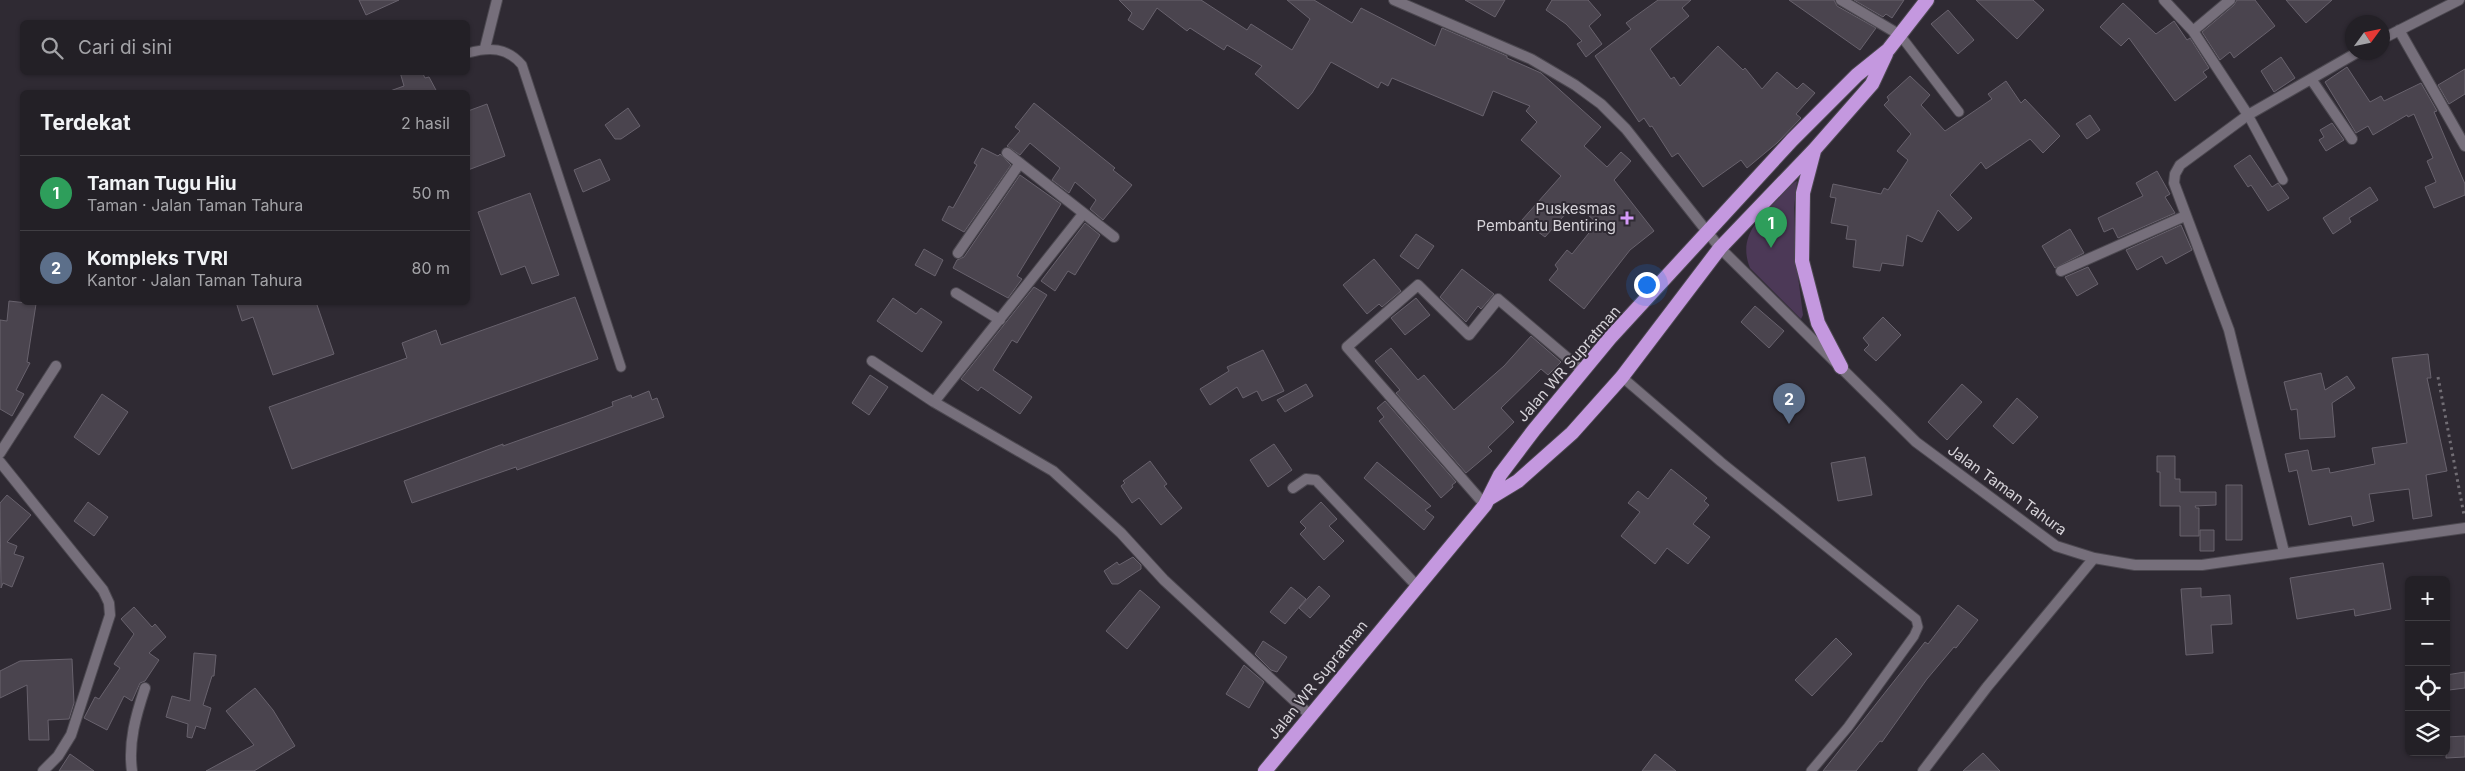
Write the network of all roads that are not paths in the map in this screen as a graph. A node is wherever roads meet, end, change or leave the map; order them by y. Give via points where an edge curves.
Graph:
1 (497, 0) edge
2 (1394, 0) edge
3 (1841, 0) edge
4 (1926, 0) edge
5 (2164, 0) edge
6 (2230, 0) edge
7 (2459, 0) edge
8 (2399, 30) junction
9 (2193, 31) junction
10 (1900, 34) junction
11 (2390, 35) edge
12 (485, 48) junction
13 (1888, 50) junction
14 (470, 52) edge
15 (2345, 60) edge
16 (2312, 79) junction
17 (1959, 112) dead end
18 (2248, 115) junction
19 (2352, 140) dead end
20 (2465, 146) edge
21 (1814, 150) junction
22 (1006, 153) dead end
23 (1020, 162) junction
24 (2283, 180) dead end
25 (1083, 214) junction
26 (2185, 216) junction
27 (1707, 234) junction
28 (1114, 237) dead end
29 (1720, 248) junction
30 (958, 253) dead end
31 (2061, 271) dead end
32 (956, 293) dead end
33 (1000, 320) junction
34 (872, 361) dead end
35 (56, 366) dead end
36 (621, 367) dead end
37 (1841, 367) junction
38 (1583, 371) junction
39 (1622, 377) junction
40 (934, 402) junction
41 (0, 453) edge
42 (0, 462) edge
43 (1294, 488) dead end
44 (1488, 502) junction
45 (2465, 528) edge
46 (2284, 552) junction
47 (2094, 558) junction
48 (1416, 585) junction
49 (145, 688) dead end
50 (1311, 716) junction
51 (43, 771) edge
52 (132, 771) edge
53 (1264, 771) edge
54 (1812, 771) edge
55 (1923, 771) edge

1 - 12 street
2 - 27 street, Jalan Taman Tahura via 1531,59 1601,104 1626,129
3 - 10 street
4 - 10 highway, Jalan WR Supratman
5 - 9 street
6 - 9 street
7 - 8 street
8 - 11 street
8 - 20 street
9 - 18 street
10 - 13 highway, Jalan WR Supratman
10 - 17 lane
12 - 14 lane
12 - 36 lane via 507,52 522,65
13 - 21 highway via 1872,84
13 - 27 highway, Jalan WR Supratman via 1857,75 1799,133
15 - 16 street
16 - 18 street
16 - 19 street
18 - 24 lane
18 - 26 street via 2189,158 2175,174 2174,183
21 - 29 highway
21 - 37 highway via 1803,193 1802,261 1818,323
22 - 23 street
23 - 25 street
23 - 30 street
25 - 28 street
25 - 33 street
26 - 31 street
26 - 46 street via 2229,330
27 - 29 street, Jalan Taman Tahura
27 - 38 highway, Jalan WR Supratman
29 - 37 street, Jalan Taman Tahura
29 - 39 highway
32 - 33 street
33 - 40 street
34 - 40 street
35 - 41 street
37 - 47 street, Jalan Taman Tahura via 1916,442 1995,502 2056,546
38 - 44 highway, Jalan WR Supratman via 1500,474
38 - 44 street via 1498,299 1469,335 1418,285 1347,347
39 - 44 highway via 1548,456
39 - 54 lane via 1721,462 1916,619 1918,627 1914,636
40 - 50 street via 1053,471
42 - 51 street via 103,590 109,603 110,615 71,735 58,756
43 - 48 street via 1306,479 1316,480
44 - 48 highway, Jalan WR Supratman
45 - 46 street, Jalan Taman Tahura
46 - 47 street, Jalan Taman Tahura via 2202,565 2136,565
47 - 55 street via 1987,687
48 - 50 highway, Jalan WR Supratman
49 - 52 street via 132,738
50 - 53 highway, Jalan WR Supratman

